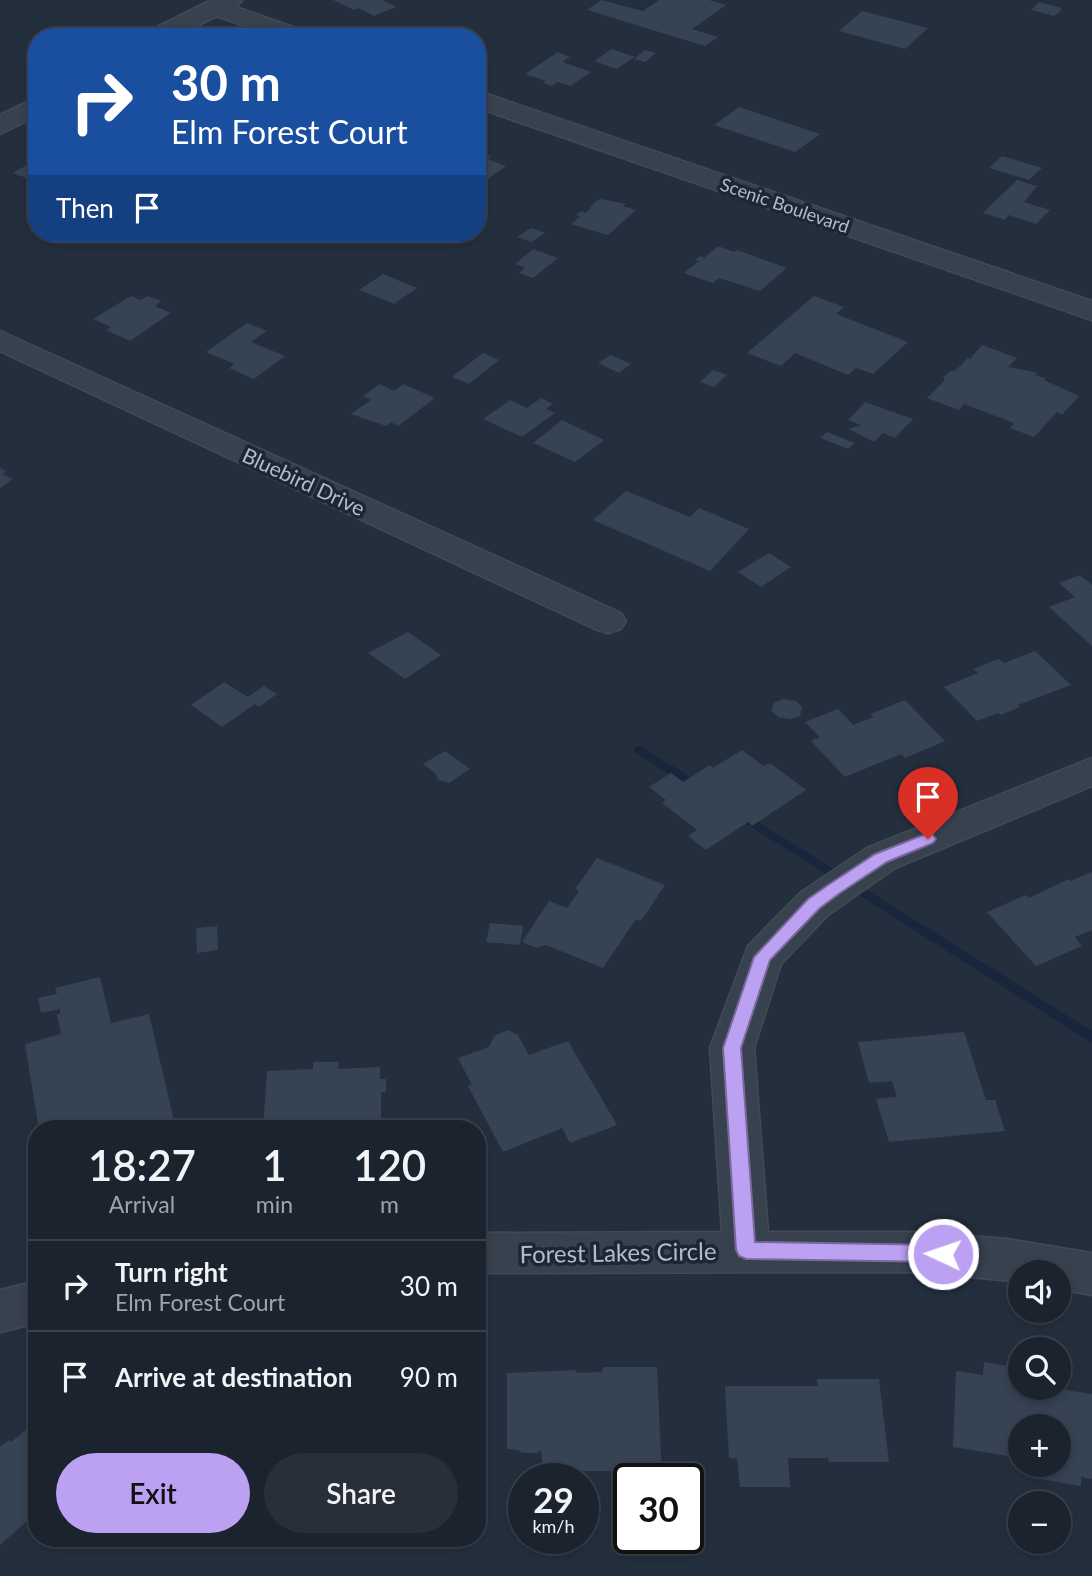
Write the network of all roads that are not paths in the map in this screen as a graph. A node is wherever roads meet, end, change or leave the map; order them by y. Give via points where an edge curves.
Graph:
1 (222, 4) edge
2 (174, 28) edge
3 (277, 28) edge
4 (486, 102) edge
5 (28, 110) edge
6 (0, 126) edge
7 (1092, 311) edge
8 (0, 340) edge
9 (608, 621) dead end
10 (1092, 771) edge
11 (746, 1250) junction
12 (486, 1253) edge
13 (1092, 1274) edge
14 (28, 1303) edge
15 (0, 1311) edge

1 - 2 street
1 - 3 street
4 - 7 street, Scenic Boulevard
5 - 6 street
8 - 9 street, Bluebird Drive
10 - 11 street via 881,858 814,904 763,957 732,1048
11 - 12 street, Forest Lakes Circle
11 - 13 street, Forest Lakes Circle via 921,1252 1007,1259
14 - 15 street

